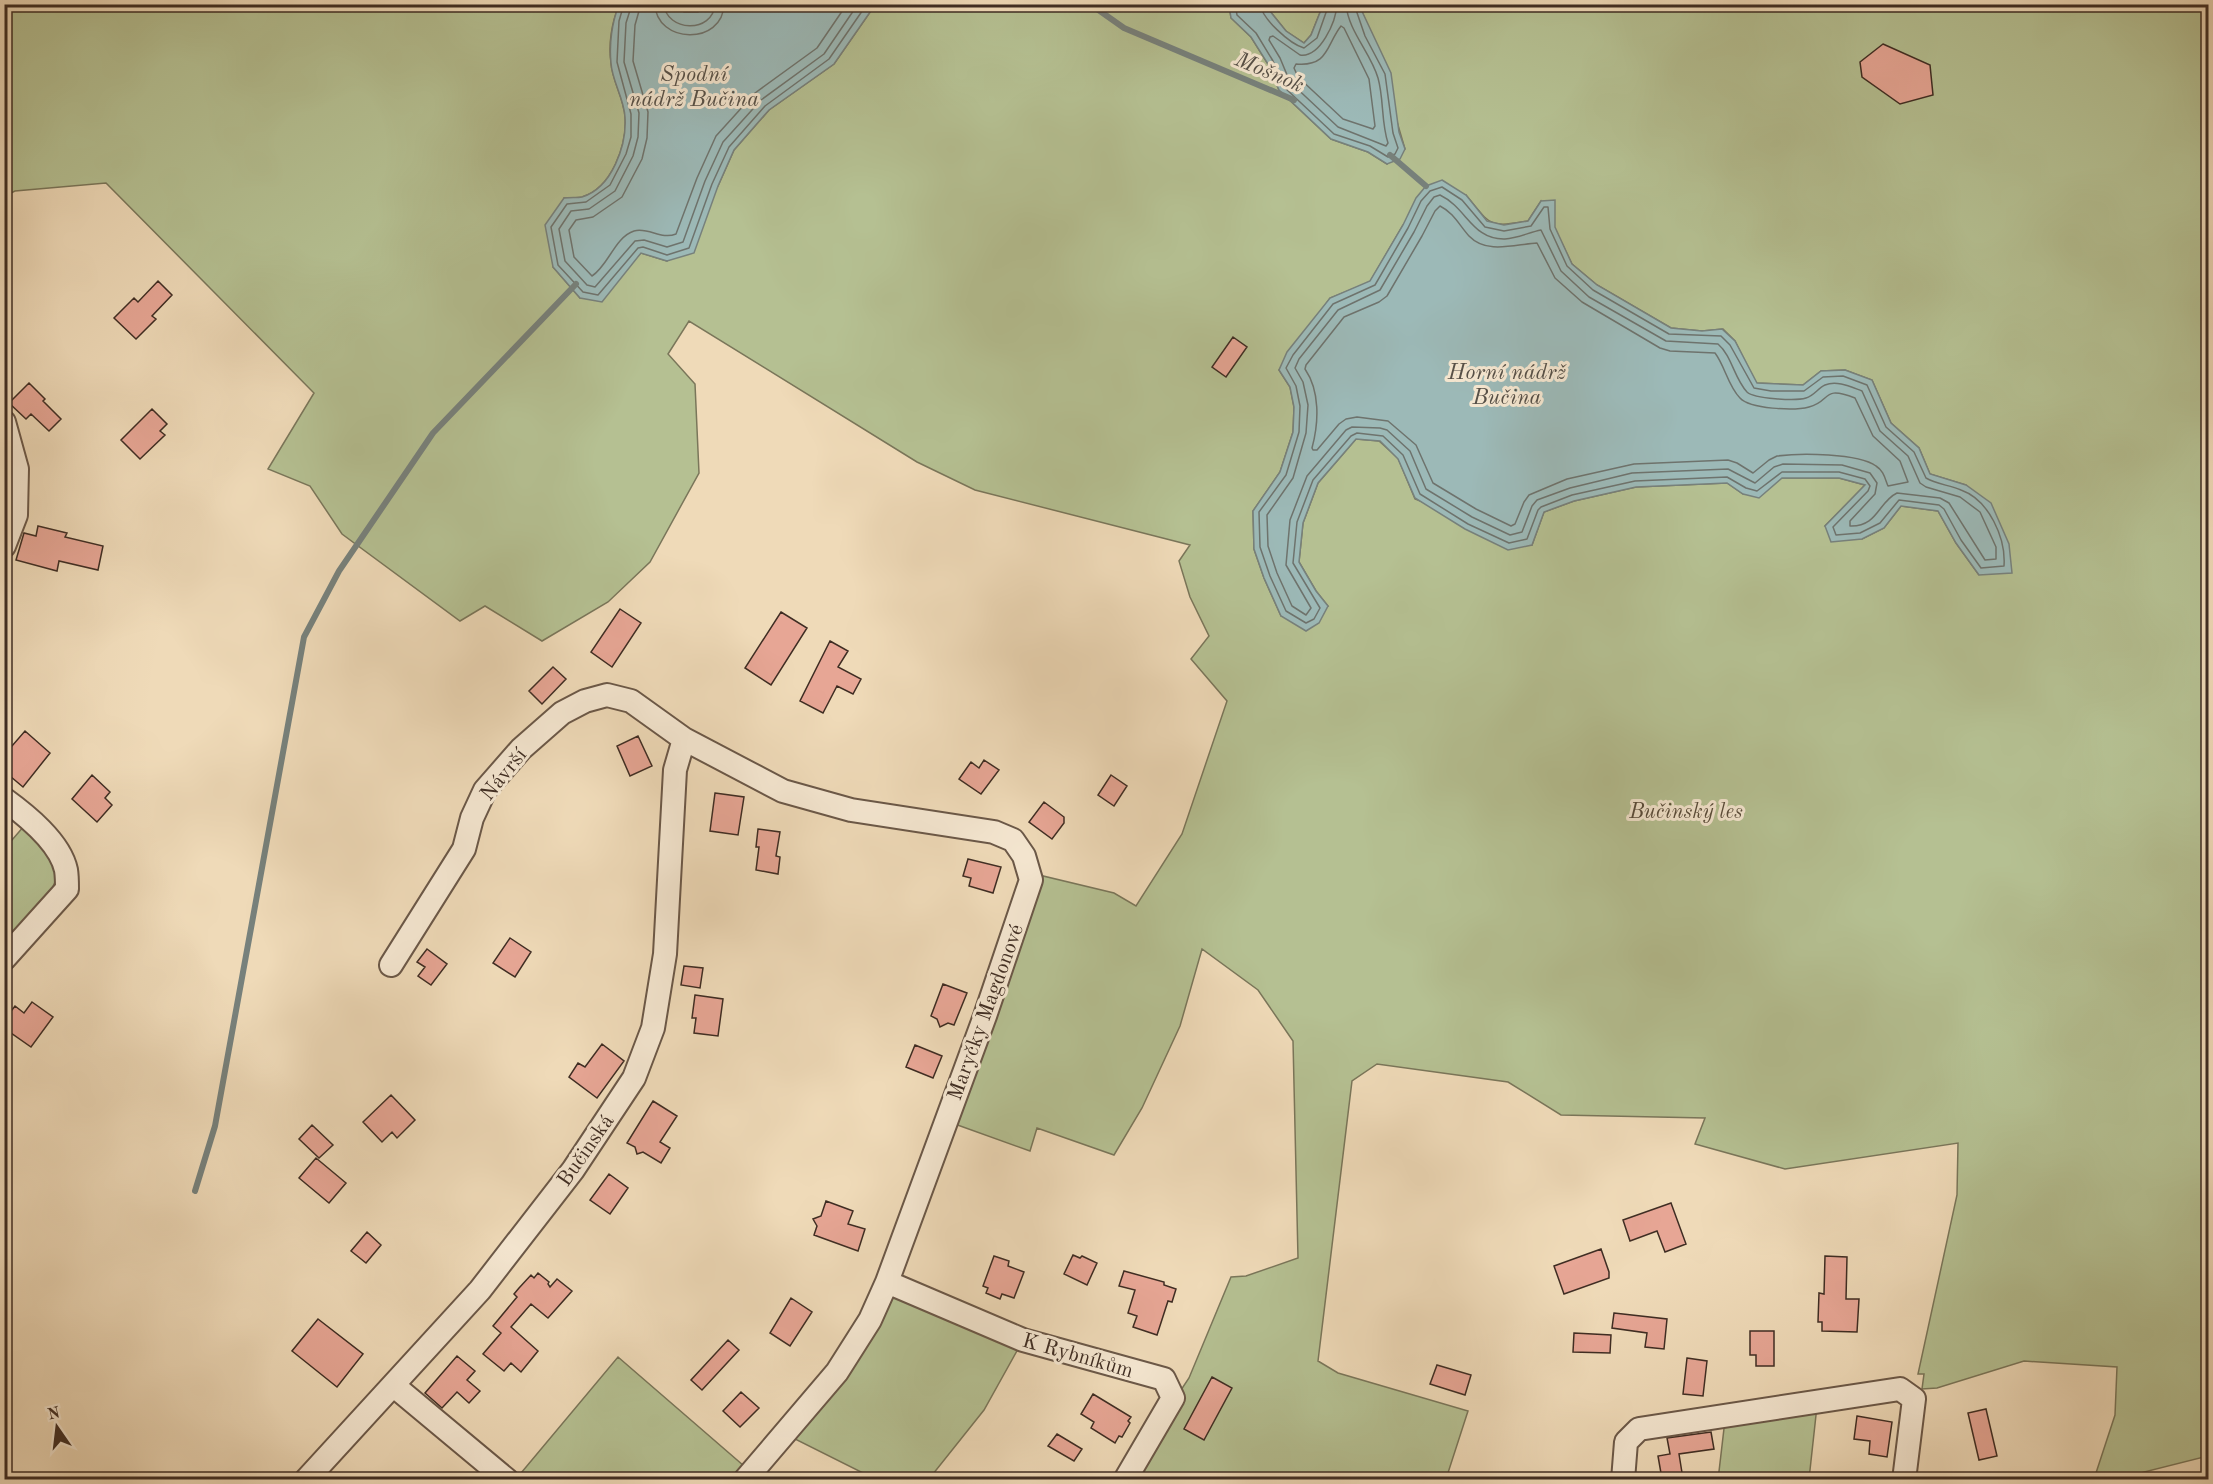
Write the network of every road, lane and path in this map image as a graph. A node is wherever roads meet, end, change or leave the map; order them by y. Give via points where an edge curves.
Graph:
1 (4, 422) edge
2 (4, 546) edge
3 (684, 739) junction
4 (4, 799) edge
5 (4, 959) edge
6 (391, 966) dead end
7 (887, 1282) junction
8 (393, 1385) junction
9 (306, 1479) edge
10 (507, 1479) edge
11 (745, 1479) edge
12 (1125, 1479) edge
13 (1623, 1479) edge
14 (1904, 1479) edge

1 - 2 street via 17,469 16,515
3 - 6 street, Návrší via 631,701 607,694 562,712 521,749 485,790 464,849
3 - 7 street, Maryčky Magdonové via 783,791 851,810 994,832 1013,840 1024,856 1031,880
3 - 8 street, Bučinská via 675,770 665,954 653,1028 634,1078 573,1170 480,1290
4 - 5 street via 30,818 51,842 66,868 67,890
7 - 11 street, Maryčky Magdonové via 870,1320 837,1372
7 - 12 street, K Rybníkům via 1023,1340 1164,1379 1173,1398
8 - 9 street, Bučinská
8 - 10 street
13 - 14 street via 1626,1442 1639,1429 1900,1389 1914,1399

